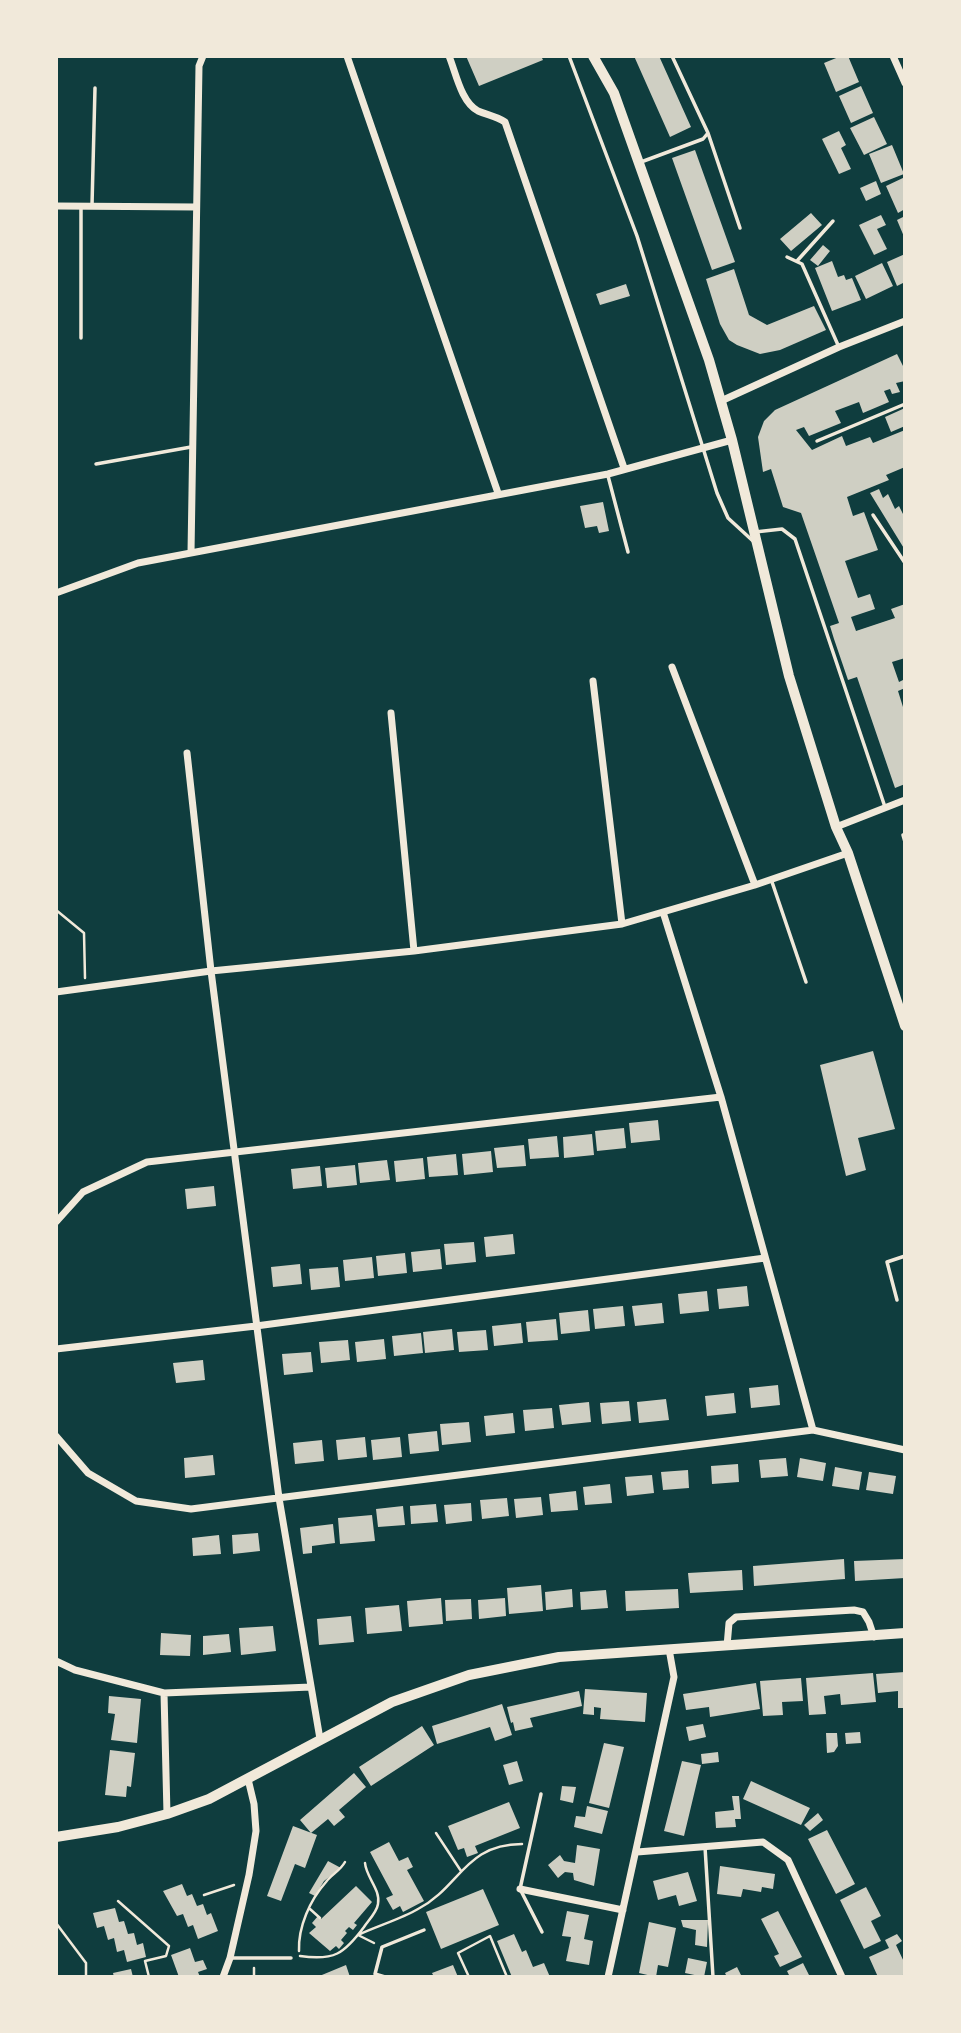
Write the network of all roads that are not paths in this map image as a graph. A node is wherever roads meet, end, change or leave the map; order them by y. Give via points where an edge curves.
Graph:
1 (203, 56) edge
2 (346, 56) edge
3 (449, 56) edge
4 (569, 56) edge
5 (593, 56) edge
6 (672, 56) edge
7 (893, 56) edge
8 (905, 83) edge
9 (95, 88) dead end
10 (708, 132) junction
11 (639, 162) junction
12 (56, 206) edge
13 (92, 206) junction
14 (81, 207) junction
15 (196, 207) junction
16 (833, 221) dead end
17 (740, 228) dead end
18 (787, 257) dead end
19 (796, 261) junction
20 (905, 321) edge
21 (81, 338) dead end
22 (839, 347) junction
23 (720, 401) junction
24 (905, 404) edge
25 (732, 440) junction
26 (817, 441) dead end
27 (191, 447) junction
28 (705, 449) junction
29 (96, 464) dead end
30 (624, 468) junction
31 (608, 474) junction
32 (498, 494) junction
33 (873, 515) dead end
34 (753, 532) junction
35 (757, 545) junction
36 (191, 552) junction
37 (628, 552) dead end
38 (905, 563) edge
39 (56, 593) edge
40 (672, 667) dead end
41 (593, 681) dead end
42 (391, 713) dead end
43 (187, 752) dead end
44 (905, 800) edge
45 (885, 807) junction
46 (836, 827) junction
47 (903, 835) dead end
48 (905, 842) edge
49 (848, 853) junction
50 (771, 879) junction
51 (755, 885) junction
52 (663, 912) junction
53 (622, 924) junction
54 (415, 951) junction
55 (211, 971) junction
56 (806, 982) dead end
57 (56, 992) edge
58 (900, 995) edge
59 (905, 1026) edge
60 (721, 1097) junction
61 (235, 1153) junction
62 (56, 1222) edge
63 (905, 1256) edge
64 (765, 1258) junction
65 (897, 1300) dead end
66 (256, 1326) junction
67 (56, 1349) edge
68 (813, 1430) junction
69 (56, 1436) edge
70 (905, 1450) edge
71 (279, 1498) junction
72 (905, 1633) edge
73 (874, 1637) junction
74 (727, 1646) junction
75 (669, 1649) junction
76 (56, 1661) edge
77 (312, 1687) junction
78 (164, 1693) junction
79 (320, 1739) junction
80 (248, 1780) junction
81 (541, 1794) dead end
82 (167, 1814) junction
83 (56, 1837) edge
84 (705, 1847) junction
85 (637, 1852) junction
86 (520, 1889) junction
87 (623, 1910) junction
88 (424, 1930) dead end
89 (542, 1932) dead end
90 (230, 1958) junction
91 (291, 1958) road end
92 (223, 1977) edge
93 (386, 1977) edge
94 (608, 1977) edge
95 (713, 1977) edge
96 (842, 1977) edge

1 - 15 street via 199,66
2 - 32 street
3 - 30 street via 465,98 477,111 505,122
4 - 28 lane via 636,236
5 - 11 main road via 614,93
6 - 10 lane
7 - 8 street
9 - 13 lane
10 - 11 lane via 703,139
10 - 17 lane
11 - 23 main road
12 - 14 street
13 - 14 street
13 - 15 street
14 - 21 lane
15 - 27 street
16 - 19 lane
18 - 19 lane
19 - 22 lane via 802,264
20 - 22 street
22 - 23 street
23 - 25 main road
24 - 26 lane
25 - 28 street
25 - 34 main road
27 - 29 lane
27 - 36 street
28 - 30 street
28 - 35 lane via 728,517
30 - 31 street
31 - 32 street
31 - 37 lane
32 - 36 street
33 - 38 lane
34 - 35 main road
34 - 45 lane via 782,528 795,540
35 - 46 main road via 789,676
36 - 39 street via 138,563
40 - 51 street
41 - 53 street
42 - 54 street
43 - 55 street
44 - 45 street
45 - 46 street
46 - 49 main road
47 - 48 lane
49 - 50 street
49 - 58 main road
50 - 51 street
50 - 56 lane
51 - 52 street
52 - 53 street
52 - 60 street
53 - 54 street
54 - 55 street
55 - 57 street
55 - 61 street
58 - 59 main road
60 - 61 street
60 - 64 street
61 - 62 street via 147,1162 83,1192
61 - 66 street
63 - 65 lane via 887,1262
64 - 66 street
64 - 68 street
66 - 67 street
66 - 71 street
68 - 70 street
68 - 71 street
69 - 71 street via 88,1473 135,1501 191,1509
71 - 77 street
72 - 73 main road
73 - 74 main road
73 - 74 street via 863,1612 854,1609 736,1617 729,1623
74 - 75 main road
75 - 79 main road via 559,1657 468,1675 392,1702
75 - 85 street via 674,1677
76 - 78 street
77 - 78 street
77 - 79 street
78 - 82 street
79 - 80 main road
80 - 82 main road
80 - 90 street via 256,1831
81 - 86 lane
82 - 83 main road
84 - 85 street
84 - 95 lane
84 - 96 street via 763,1842 788,1860
85 - 87 street
86 - 87 street
86 - 89 lane
87 - 94 street
88 - 93 lane via 382,1947 375,1974
90 - 91 lane
90 - 92 street

